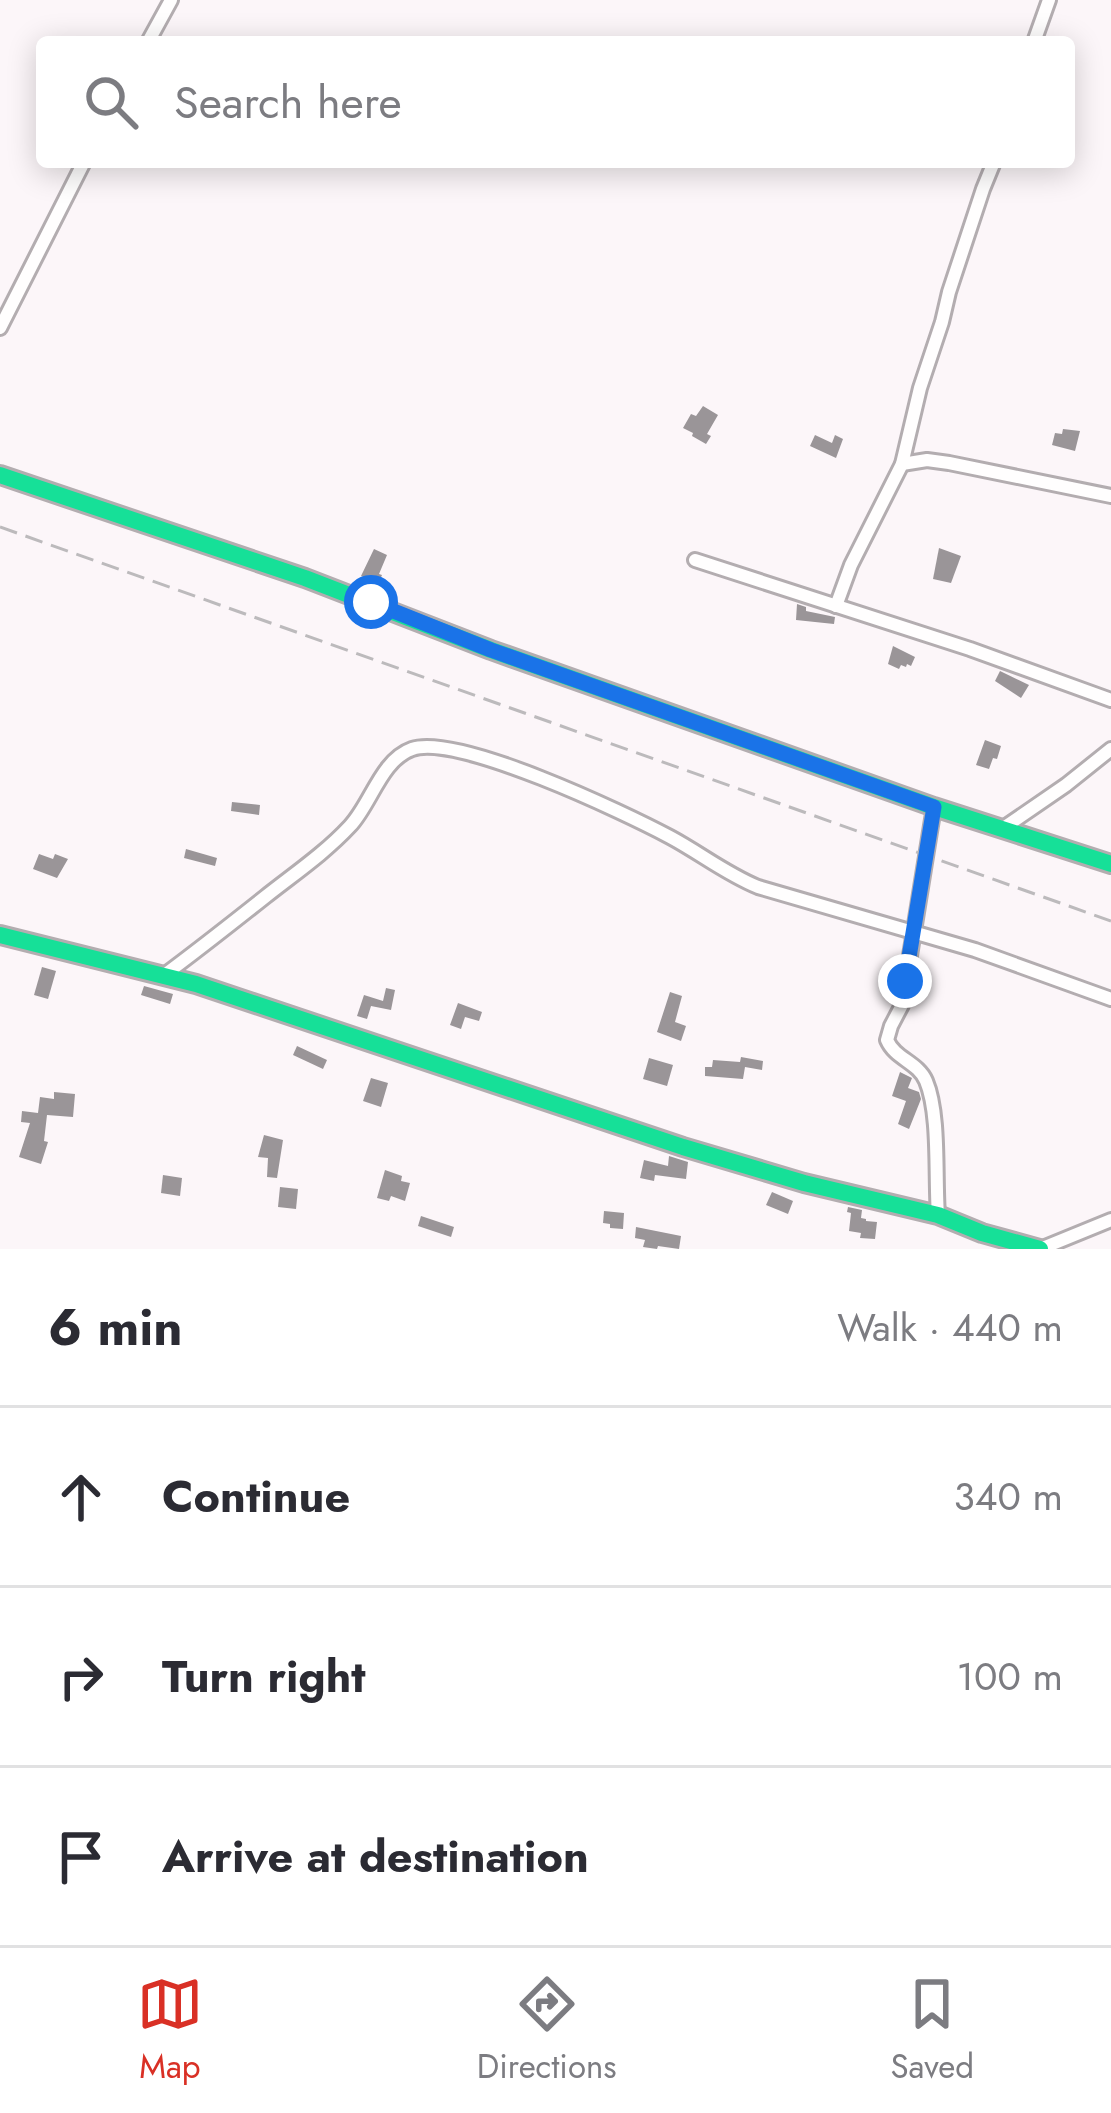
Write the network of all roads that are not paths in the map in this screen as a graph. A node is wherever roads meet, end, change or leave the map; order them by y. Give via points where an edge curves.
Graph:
1 (171, 0) edge
2 (1049, 0) edge
3 (151, 36) edge
4 (1036, 36) edge
5 (81, 168) edge
6 (992, 168) edge
7 (0, 328) edge
8 (902, 464) junction
9 (0, 475) edge
10 (1111, 496) edge
11 (694, 560) dead end
12 (836, 606) junction
13 (1111, 700) edge
14 (1111, 749) edge
15 (934, 807) junction
16 (1002, 829) junction
17 (1111, 864) edge
18 (913, 931) junction
19 (0, 935) edge
20 (164, 976) junction
21 (1111, 999) edge
22 (938, 1214) junction
23 (1111, 1220) edge
24 (1040, 1249) edge

1 - 3 street
2 - 4 street
5 - 7 street
6 - 8 street
8 - 10 street via 949,463
8 - 12 street
9 - 15 street
11 - 12 street
12 - 13 street
14 - 16 street
15 - 16 street
15 - 18 street
16 - 17 street
18 - 20 street via 742,880 617,809 500,763 416,748 391,766 331,844
18 - 21 street
18 - 22 street via 902,1005 887,1040 927,1085
19 - 20 street
20 - 22 street via 704,1153
22 - 24 street
23 - 24 street

